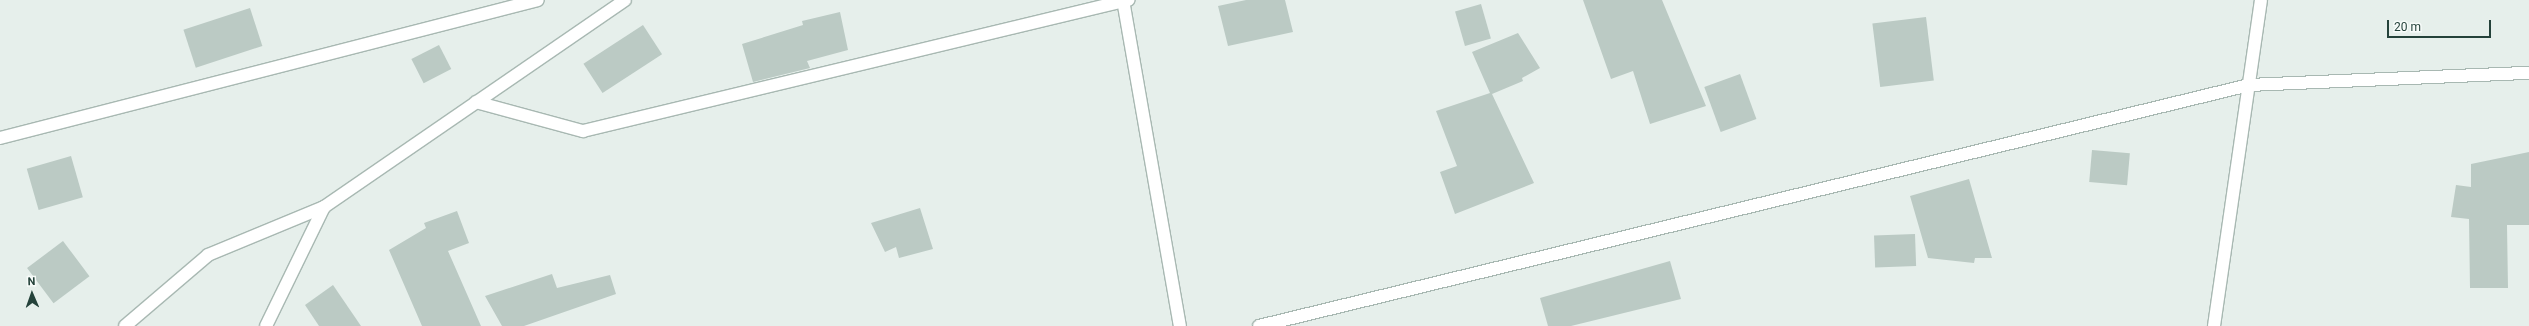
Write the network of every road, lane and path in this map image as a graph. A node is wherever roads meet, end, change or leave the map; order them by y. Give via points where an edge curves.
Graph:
1 (538, 0) edge
2 (625, 0) edge
3 (1125, 0) edge
4 (2261, 0) edge
5 (2529, 73) edge
6 (2249, 85) junction
7 (476, 102) junction
8 (0, 138) edge
9 (324, 207) junction
10 (125, 326) edge
11 (266, 326) edge
12 (1180, 326) edge
13 (1259, 326) edge
14 (2214, 326) edge

1 - 8 street
2 - 7 street
3 - 7 street via 583,131
3 - 12 street
4 - 6 street
5 - 6 street
6 - 13 street
6 - 14 street
7 - 9 street
9 - 10 street via 208,254
9 - 11 street

